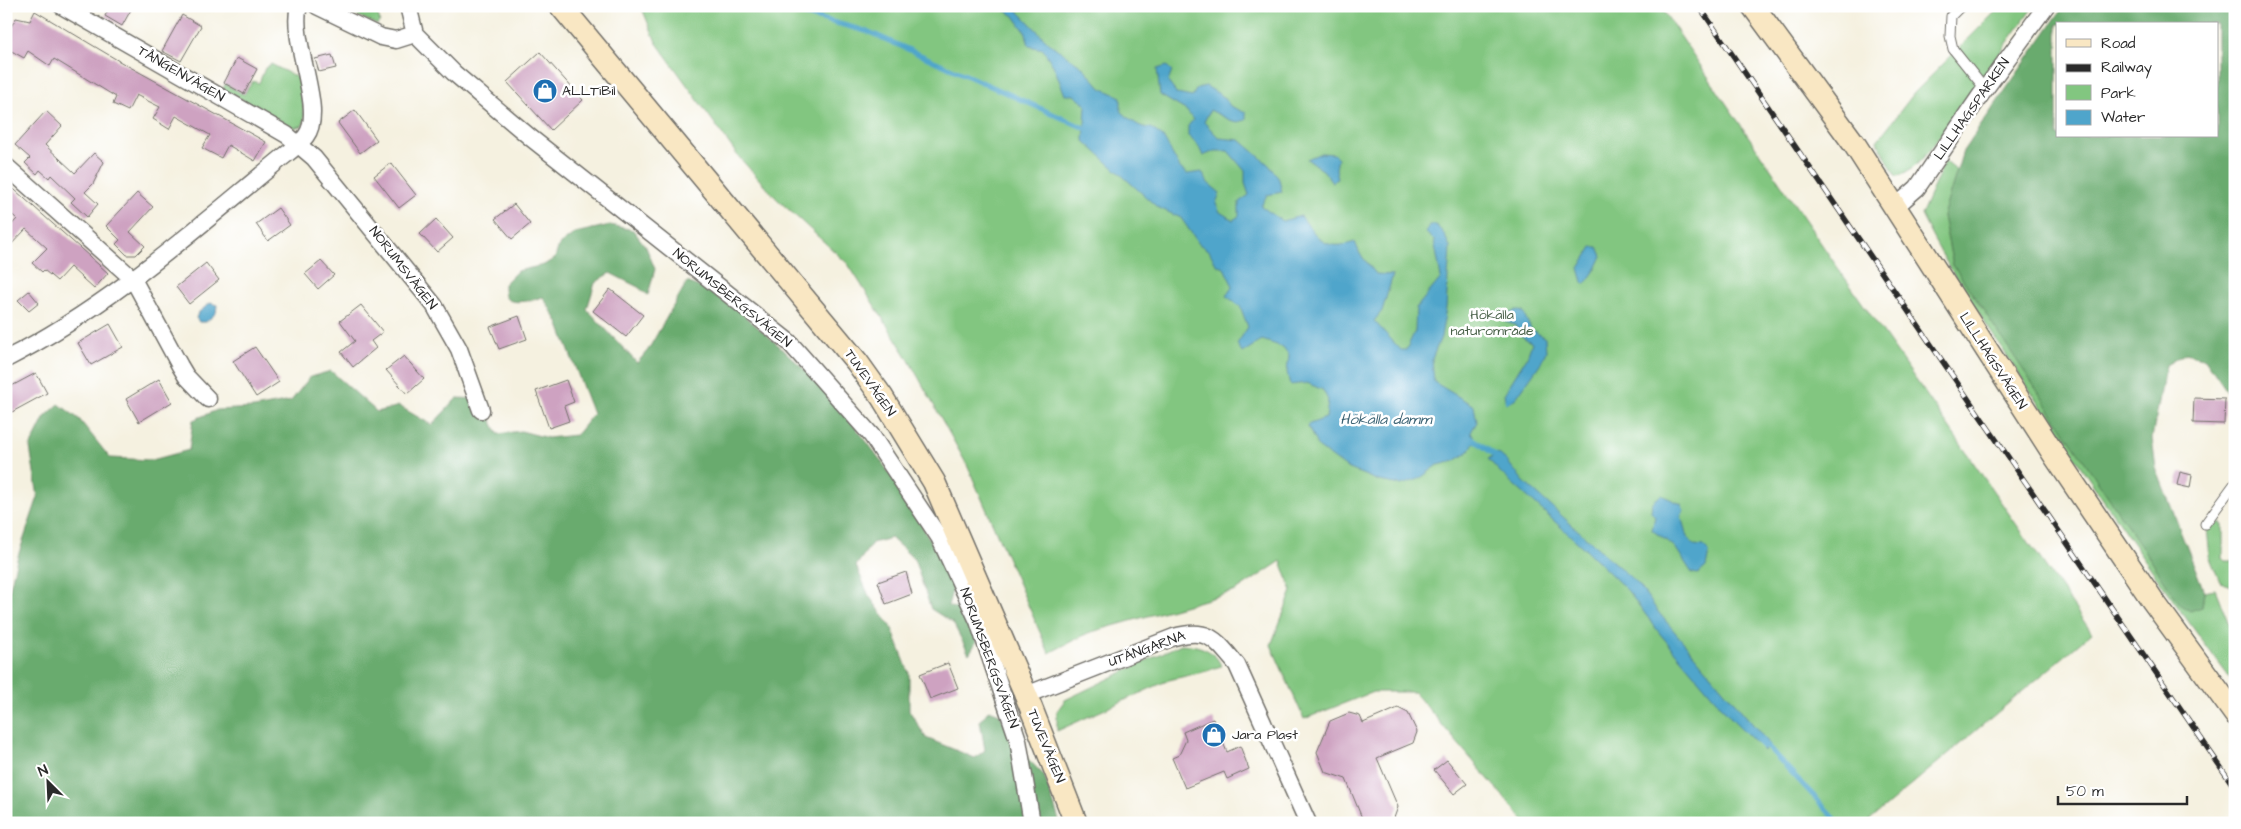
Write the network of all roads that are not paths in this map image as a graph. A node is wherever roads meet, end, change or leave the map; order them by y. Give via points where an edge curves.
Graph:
1 (62, 6) edge
2 (299, 6) edge
3 (317, 6) edge
4 (408, 6) edge
5 (561, 6) edge
6 (1753, 6) edge
7 (1961, 6) edge
8 (2046, 6) edge
9 (415, 34) junction
10 (1985, 89) junction
11 (299, 143) junction
12 (6, 166) edge
13 (1894, 208) junction
14 (133, 279) junction
15 (6, 359) edge
16 (208, 399) dead end
17 (481, 410) dead end
18 (2235, 484) edge
19 (2205, 524) dead end
20 (1026, 695) junction
21 (2235, 714) edge
22 (1032, 823) edge
23 (1076, 823) edge
24 (1308, 823) edge

1 - 11 street, TÅNGENVÄGEN
2 - 11 street via 296,15 312,123
3 - 9 street via 380,37 396,40
4 - 9 street
5 - 20 main road, TUVEVÄGEN via 857,362 882,397 934,482
6 - 13 main road, LILLHAGSVÄGEN via 1855,145
7 - 10 lane via 1951,16 1953,49
8 - 10 street, LILLHAGSPARKEN
9 - 22 street, NORUMSBERGSVÄGEN via 454,73 531,138 789,342 872,436 939,537 978,620 1018,740
10 - 13 street, LILLHAGSPARKEN via 1917,188
11 - 14 street
11 - 17 street, NORUMSVÄGEN via 434,305 459,349
12 - 14 street
13 - 21 main road, LILLHAGSVÄGEN via 2055,456 2153,601
14 - 15 street
14 - 16 street via 183,371
18 - 19 lane
20 - 23 main road, TUVEVÄGEN
20 - 24 street, UTÄNGARNA via 1186,633 1211,636 1237,665

